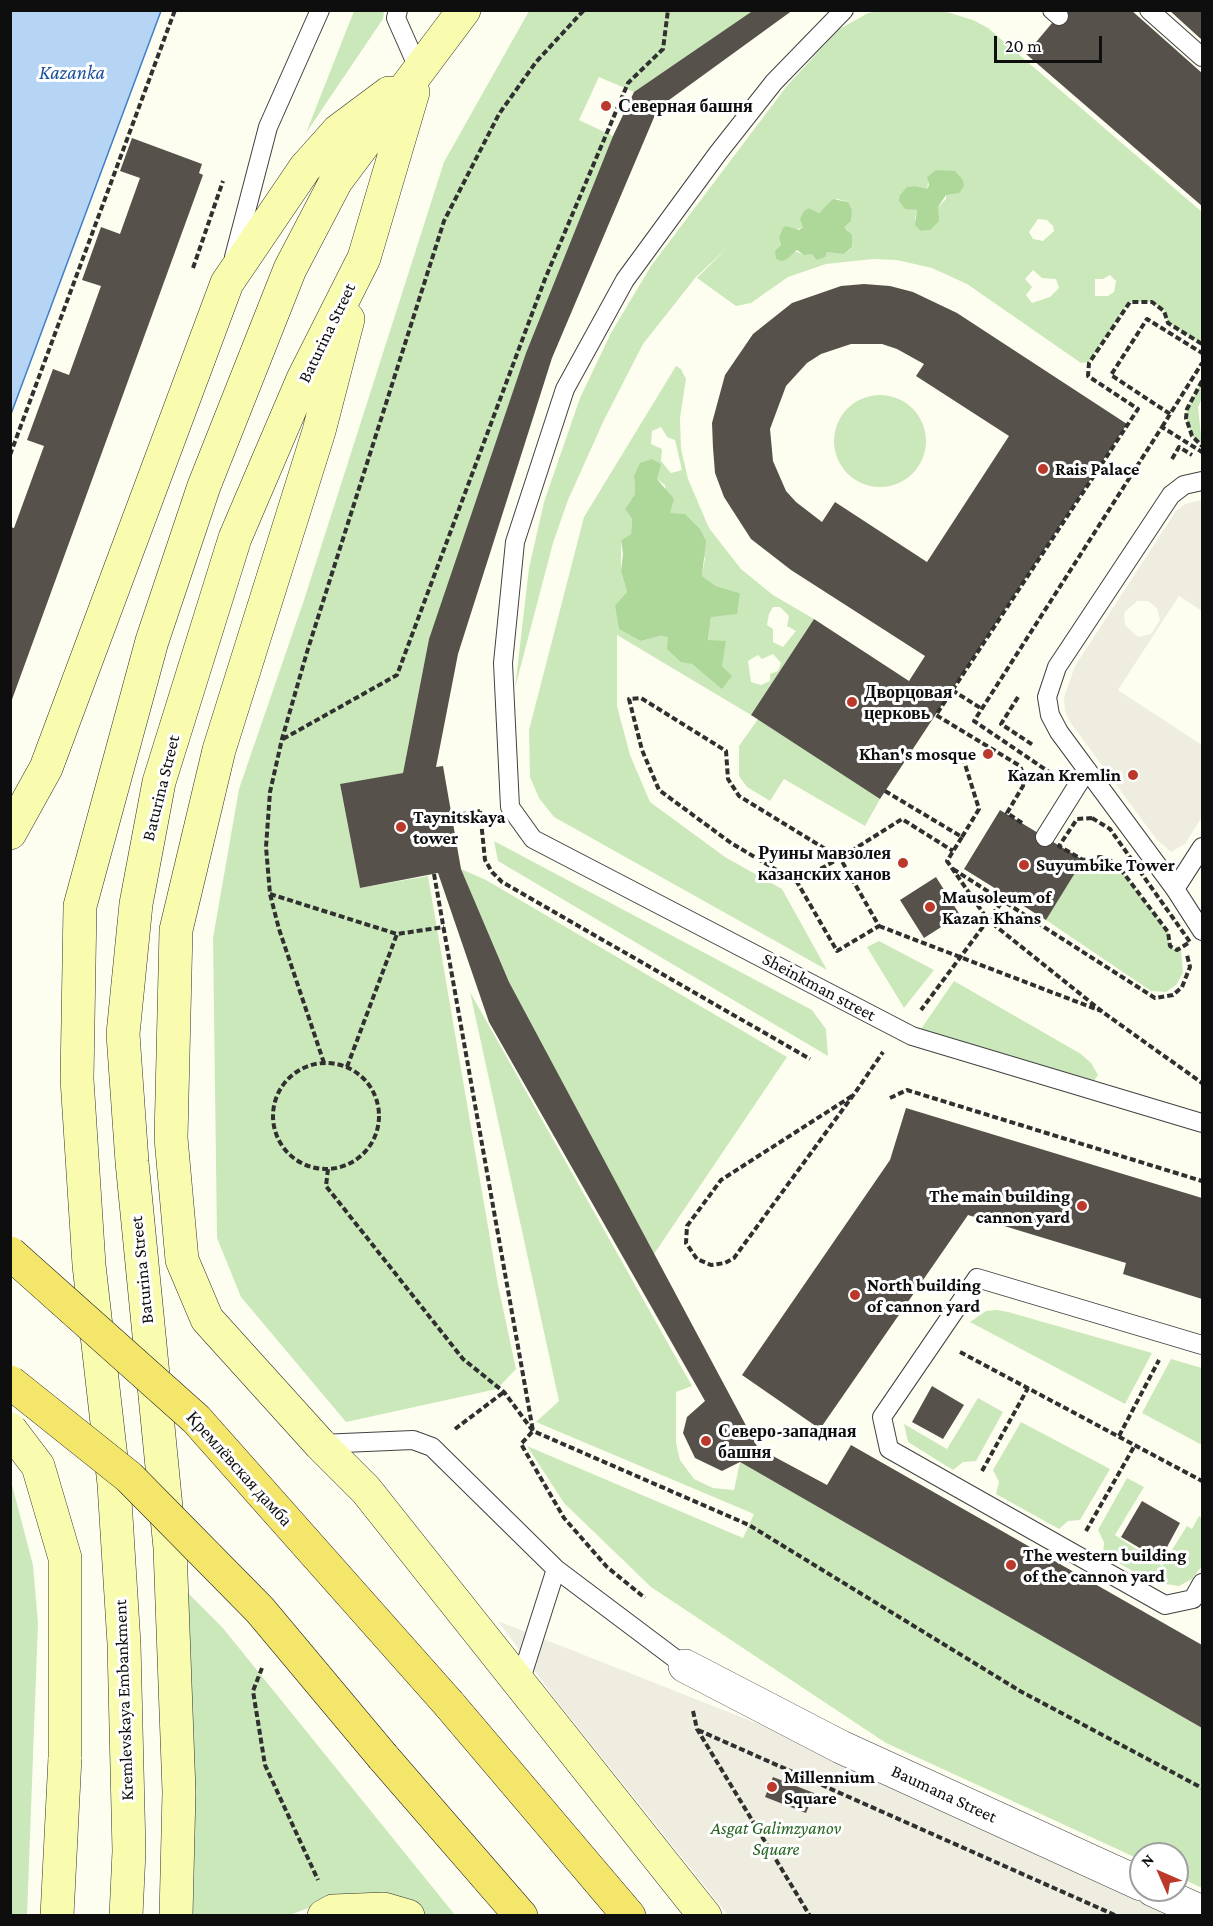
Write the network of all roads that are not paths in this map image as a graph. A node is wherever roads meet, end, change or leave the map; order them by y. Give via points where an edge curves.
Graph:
1 (320, 10) edge
2 (398, 10) edge
3 (464, 10) edge
4 (844, 10) edge
5 (1149, 10) edge
6 (1203, 57) edge
7 (419, 70) junction
8 (364, 258) junction
9 (227, 284) junction
10 (1203, 481) edge
11 (1087, 770) junction
12 (10, 833) edge
13 (1045, 837) dead end
14 (1203, 847) edge
15 (1175, 889) junction
16 (1203, 931) edge
17 (1203, 1123) edge
18 (10, 1253) edge
19 (1203, 1345) edge
20 (10, 1382) edge
21 (10, 1429) edge
22 (320, 1444) junction
23 (114, 1484) joint
24 (556, 1569) junction
25 (1203, 1583) edge
26 (685, 1666) joint
27 (520, 1682) junction
28 (1129, 1879) edge
29 (1181, 1902) edge
30 (1203, 1912) edge
31 (328, 1913) edge
32 (57, 1916) edge
33 (126, 1916) edge
34 (176, 1916) edge
35 (408, 1916) edge
36 (521, 1916) edge
37 (629, 1916) edge
38 (705, 1916) edge

1 - 9 lane via 268,127
2 - 7 lane via 396,18
3 - 7 main road, Baturina Street
4 - 17 lane, Sheinkman street via 774,82 718,153 625,280 565,389 515,542 503,663 510,807 533,839 902,1030
5 - 6 lane
7 - 8 main road, Baturina Street
7 - 9 main road via 338,131 311,161
7 - 23 main road, Baturina Street via 336,181 290,269 204,486 152,641 80,906 77,1079 89,1265
8 - 22 main road via 319,431 219,750 176,930 171,1138 182,1260 207,1319
8 - 34 main road, Baturina Street via 303,379 235,538 159,782 136,904 123,1034 170,1548 179,1792
9 - 12 main road via 46,768
10 - 11 lane via 1184,485 1171,495 1050,683 1050,714
11 - 13 lane
11 - 15 lane
14 - 15 lane
15 - 16 lane
18 - 37 main road, Кремлёвская дамба, bridge via 196,1419 449,1704
19 - 25 lane via 977,1278 882,1417 889,1449 1165,1605 1193,1599
20 - 36 main road, bridge via 129,1477 260,1610
21 - 32 main road, bridge via 38,1466 65,1558 65,1757
22 - 24 lane via 413,1440 432,1447
22 - 27 main road via 366,1490
23 - 33 main road, Kremlevskaya Embankment via 124,1644 129,1851
24 - 26 lane
24 - 27 lane
26 - 28 street, Baumana Street via 841,1747
27 - 38 main road
29 - 30 street
31 - 35 main road via 384,1909

